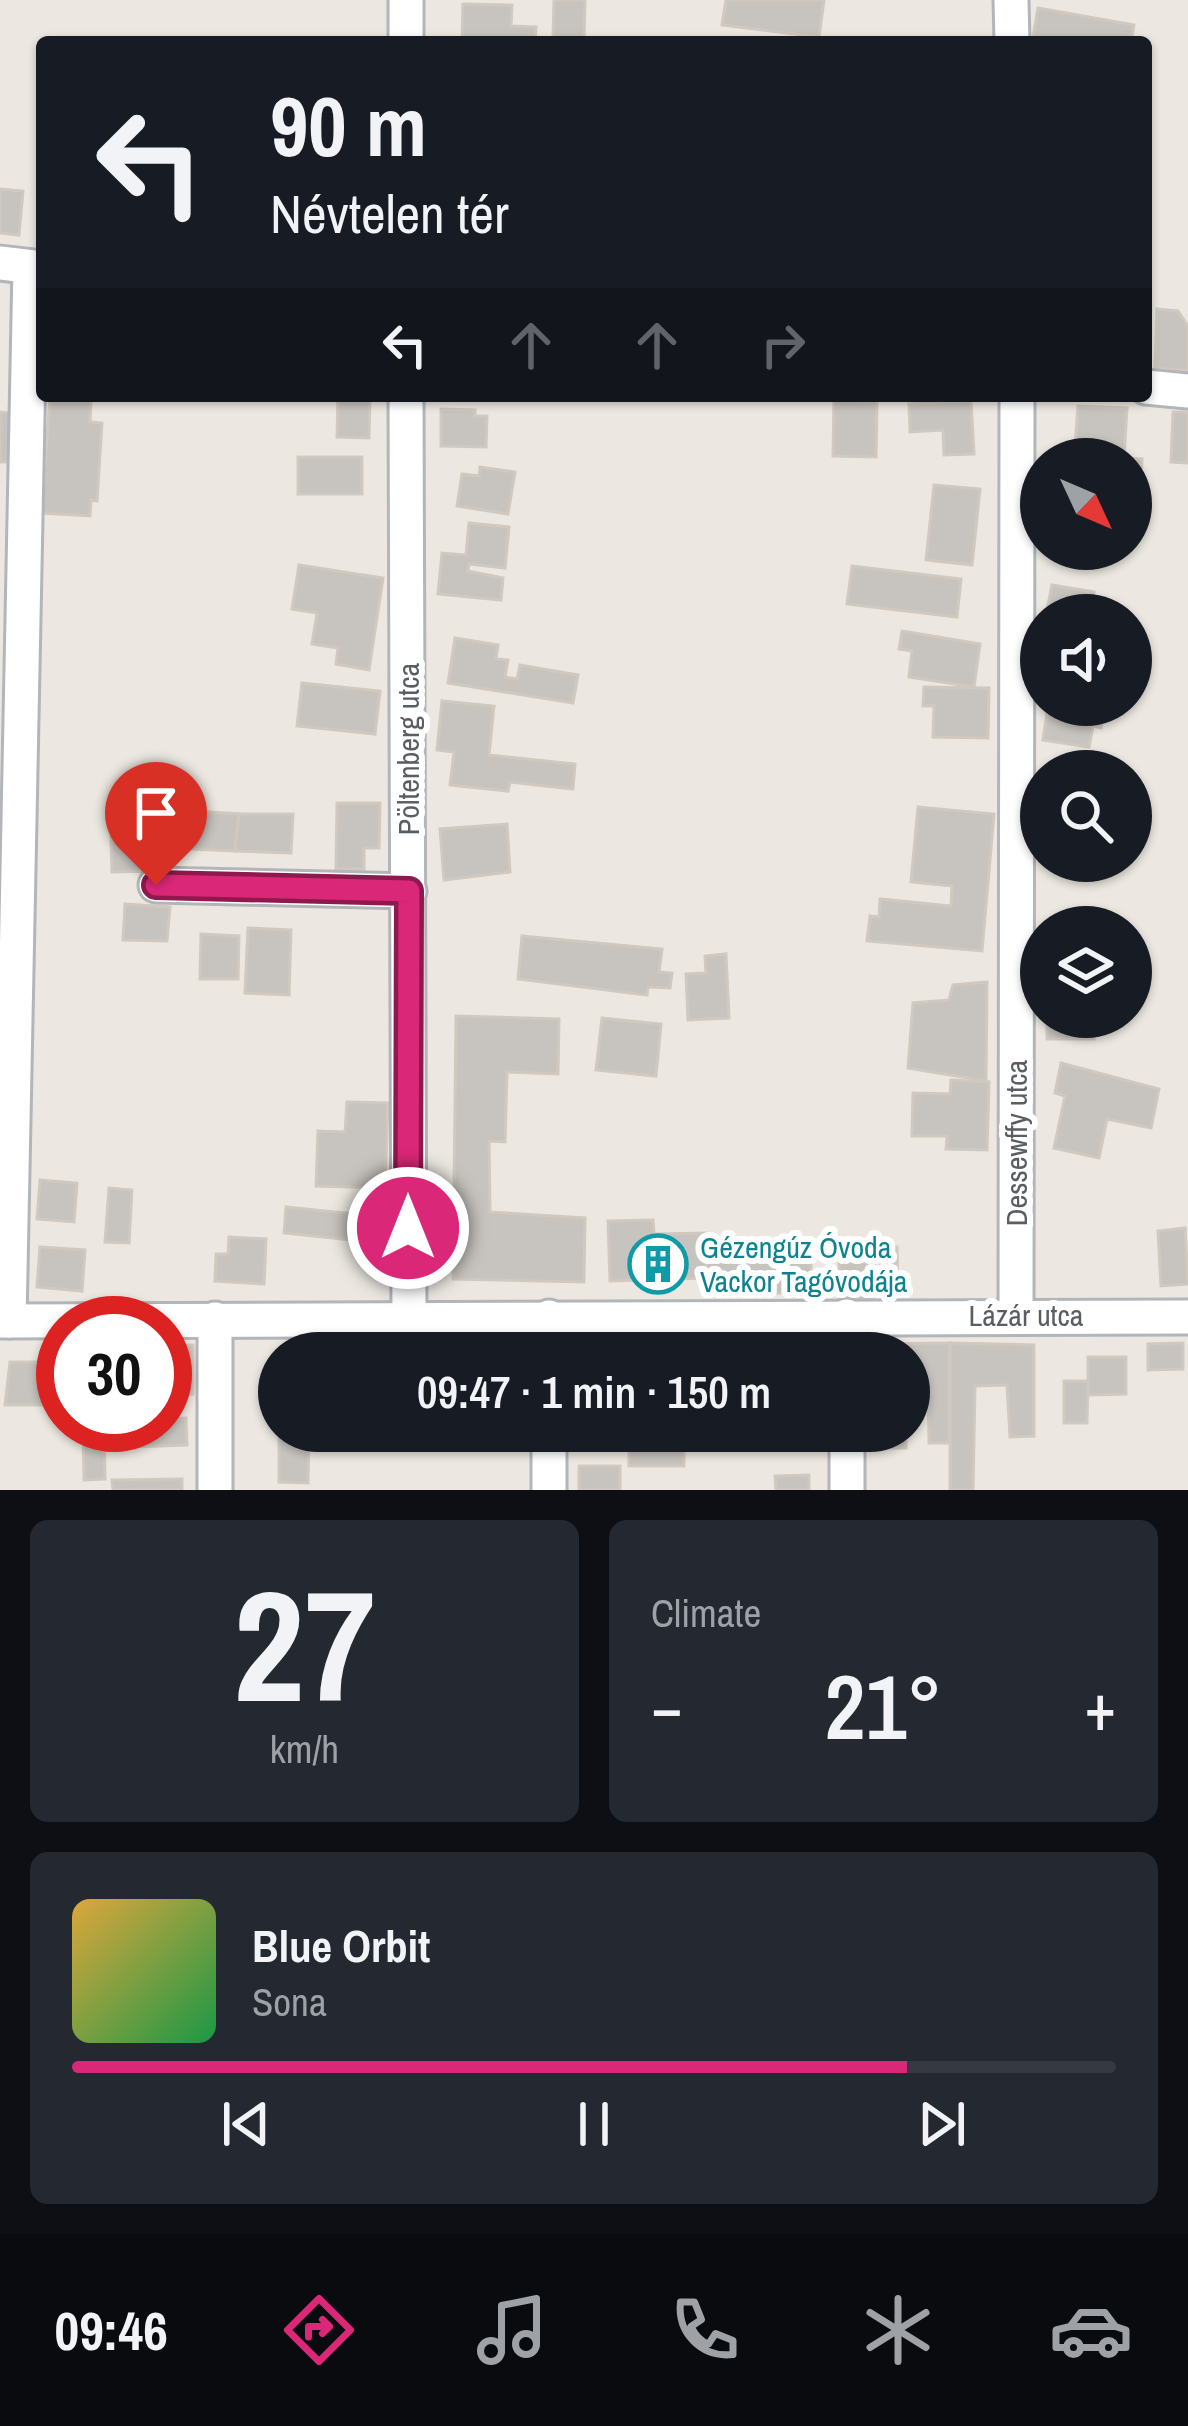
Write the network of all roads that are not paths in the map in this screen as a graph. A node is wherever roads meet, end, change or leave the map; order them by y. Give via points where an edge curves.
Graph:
1 (406, 0) edge
2 (1012, 0) edge
3 (406, 36) edge
4 (1012, 36) edge
5 (24, 266) edge
6 (1152, 387) edge
7 (1188, 391) edge
8 (406, 402) edge
9 (1017, 402) edge
10 (156, 885) dead end
11 (409, 891) junction
12 (1016, 1315) junction
13 (847, 1316) junction
14 (1188, 1316) edge
15 (549, 1317) junction
16 (409, 1318) junction
17 (215, 1319) junction
18 (5, 1322) edge
19 (549, 1332) edge
20 (847, 1332) edge
21 (549, 1452) edge
22 (847, 1452) edge
23 (214, 1490) edge
24 (549, 1490) edge
25 (847, 1490) edge

1 - 3 street
2 - 4 street
5 - 18 street
6 - 7 street
8 - 11 street, Pöltenberg utca
9 - 12 street, Dessewffy utca
10 - 11 street
11 - 16 street, Pöltenberg utca
12 - 13 street, Lázár utca
12 - 14 street, Lázár utca
13 - 15 street, Lázár utca
13 - 20 street
15 - 16 street, Lázár utca
15 - 19 street
16 - 17 street, Lázár utca
17 - 18 street, Lázár utca
17 - 23 street
21 - 24 street
22 - 25 street

